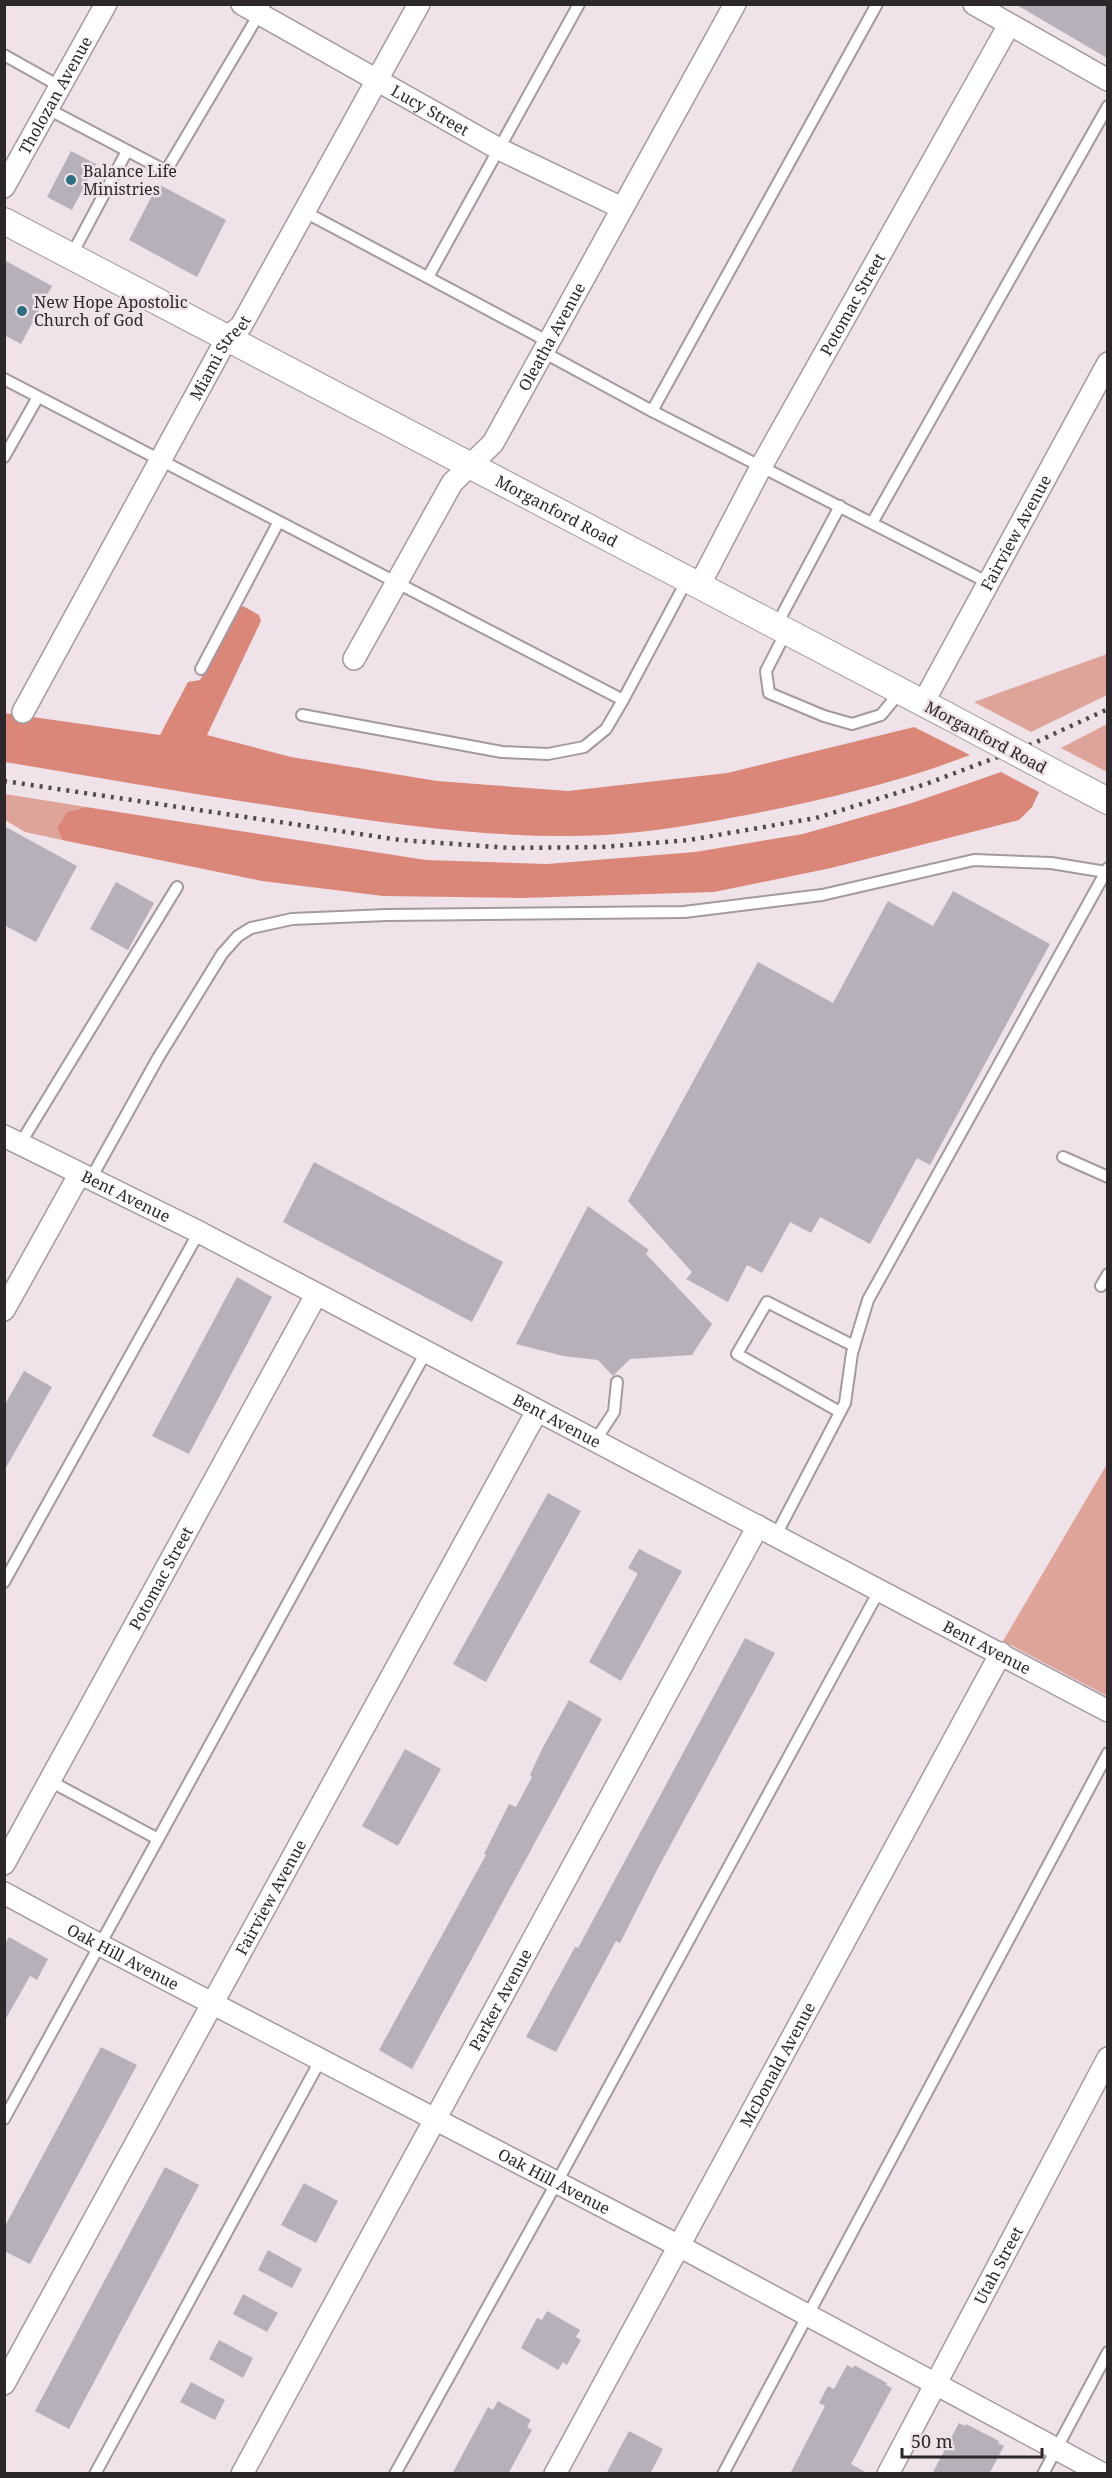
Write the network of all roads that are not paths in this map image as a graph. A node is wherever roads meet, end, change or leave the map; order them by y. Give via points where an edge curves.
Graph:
1 (106, 4) edge
2 (419, 4) edge
3 (579, 4) edge
4 (735, 4) edge
5 (877, 4) edge
6 (974, 4) edge
7 (255, 8) edge
8 (1009, 25) junction
9 (4, 55) edge
10 (1107, 80) edge
11 (376, 81) junction
12 (61, 87) junction
13 (1107, 106) edge
14 (48, 109) junction
15 (499, 149) junction
16 (127, 151) junction
17 (4, 187) edge
18 (622, 208) junction
19 (303, 211) junction
20 (4, 221) edge
21 (71, 256) junction
22 (428, 277) junction
23 (227, 338) junction
24 (546, 347) junction
25 (1107, 363) edge
26 (4, 379) edge
27 (38, 397) junction
28 (652, 411) junction
29 (4, 458) edge
30 (160, 460) junction
31 (762, 465) junction
32 (470, 466) junction
33 (840, 506) junction
34 (278, 523) junction
35 (872, 523) junction
36 (987, 582) junction
37 (396, 583) junction
38 (693, 583) junction
39 (781, 629) junction
40 (354, 659) dead end
41 (201, 669) dead end
42 (900, 692) junction
43 (623, 700) junction
44 (923, 703) junction
45 (23, 712) dead end
46 (302, 715) dead end
47 (1107, 801) edge
48 (1107, 870) edge
49 (177, 886) dead end
50 (12, 1140) edge
51 (1063, 1157) dead end
52 (85, 1177) junction
53 (1107, 1177) edge
54 (199, 1232) junction
55 (1107, 1274) edge
56 (1101, 1286) dead end
57 (316, 1295) junction
58 (4, 1310) edge
59 (854, 1346) junction
60 (426, 1352) junction
61 (617, 1382) dead end
62 (537, 1410) junction
63 (840, 1412) junction
64 (595, 1441) junction
65 (767, 1530) junction
66 (4, 1582) edge
67 (880, 1589) junction
68 (1000, 1653) junction
69 (1107, 1711) edge
70 (1107, 1753) edge
71 (50, 1781) junction
72 (158, 1839) junction
73 (4, 1864) edge
74 (4, 1893) edge
75 (100, 1945) junction
76 (212, 2002) junction
77 (1107, 2058) edge
78 (321, 2059) junction
79 (435, 2118) junction
80 (4, 2120) edge
81 (557, 2182) junction
82 (680, 2246) junction
83 (809, 2314) junction
84 (1107, 2352) edge
85 (936, 2382) junction
86 (4, 2384) edge
87 (1057, 2448) junction
88 (95, 2474) edge
89 (242, 2474) edge
90 (395, 2474) edge
91 (555, 2474) edge
92 (723, 2474) edge
93 (888, 2474) edge
94 (1043, 2474) edge
95 (1103, 2474) edge

1 - 12 street, Tholozan Avenue
2 - 11 street, Miami Street
3 - 15 lane
4 - 18 street, Oleatha Avenue
5 - 28 lane
6 - 8 street
7 - 11 street, Lucy Street
7 - 16 lane via 166,171
8 - 10 street
8 - 31 street, Potomac Street
9 - 12 lane
11 - 15 street, Lucy Street
11 - 19 street, Miami Street
12 - 14 street, Tholozan Avenue
13 - 35 lane
14 - 16 lane
14 - 17 street, Tholozan Avenue
15 - 18 street, Lucy Street
15 - 22 lane
16 - 21 lane
18 - 24 street, Oleatha Avenue
19 - 22 lane
19 - 23 street, Miami Street via 241,326
20 - 21 street, Morganford Road
21 - 23 street, Morganford Road
22 - 24 lane
23 - 30 street, Miami Street
23 - 32 street, Morganford Road
24 - 28 lane
24 - 32 street, Oleatha Avenue via 493,443
25 - 36 street, Fairview Avenue
26 - 27 lane
27 - 29 lane
27 - 30 lane
28 - 31 lane
30 - 34 lane
30 - 45 street, Miami Street
31 - 33 lane
31 - 38 street, Potomac Street
32 - 37 street, Oleatha Avenue via 452,483
32 - 38 street, Morganford Road
33 - 35 lane
33 - 39 lane
34 - 37 lane
34 - 41 lane
35 - 36 lane
36 - 44 street, Fairview Avenue
37 - 40 street, Oleatha Avenue
37 - 43 lane
38 - 39 street, Morganford Road
38 - 43 lane
39 - 42 street, Morganford Road
39 - 42 lane via 766,671 769,693 852,724 881,715
42 - 44 street, Morganford Road
43 - 46 lane via 606,729 584,747 548,754 502,752
44 - 47 street, Morganford Road, bridge
48 - 52 lane via 974,860 822,894 684,912 387,915 292,919 251,928 222,954
48 - 59 lane via 868,1300
49 - 50 lane
50 - 52 street, Bent Avenue
51 - 53 lane
52 - 54 street, Bent Avenue
52 - 58 street
54 - 57 street, Bent Avenue
54 - 66 lane
55 - 56 lane
57 - 60 street, Bent Avenue
57 - 71 street, Potomac Street
59 - 63 lane via 847,1394
59 - 63 lane via 767,1302 737,1354
60 - 62 street, Bent Avenue
60 - 72 lane
61 - 64 lane via 614,1412
62 - 64 street, Bent Avenue
62 - 76 street, Fairview Avenue
63 - 65 lane
64 - 65 street, Bent Avenue
65 - 67 street, Bent Avenue
65 - 79 street, Parker Avenue
67 - 68 street, Bent Avenue
67 - 81 lane
68 - 69 street, Bent Avenue
68 - 82 street, McDonald Avenue
70 - 83 lane
71 - 72 lane
71 - 73 street, Potomac Street
72 - 75 lane
74 - 75 street, Oak Hill Avenue
75 - 76 street, Oak Hill Avenue
75 - 80 lane
76 - 78 street, Oak Hill Avenue
76 - 86 street, Fairview Avenue
77 - 85 street, Utah Street
78 - 79 street, Oak Hill Avenue
78 - 88 lane
79 - 81 street, Oak Hill Avenue
79 - 89 street, Parker Avenue
81 - 82 street, Oak Hill Avenue
81 - 90 lane
82 - 83 street, Oak Hill Avenue
82 - 91 street, McDonald Avenue
83 - 85 street, Oak Hill Avenue
83 - 92 lane
84 - 87 lane
85 - 87 street, Oak Hill Avenue
85 - 93 street, Utah Street
87 - 94 lane
87 - 95 street, Oak Hill Avenue

